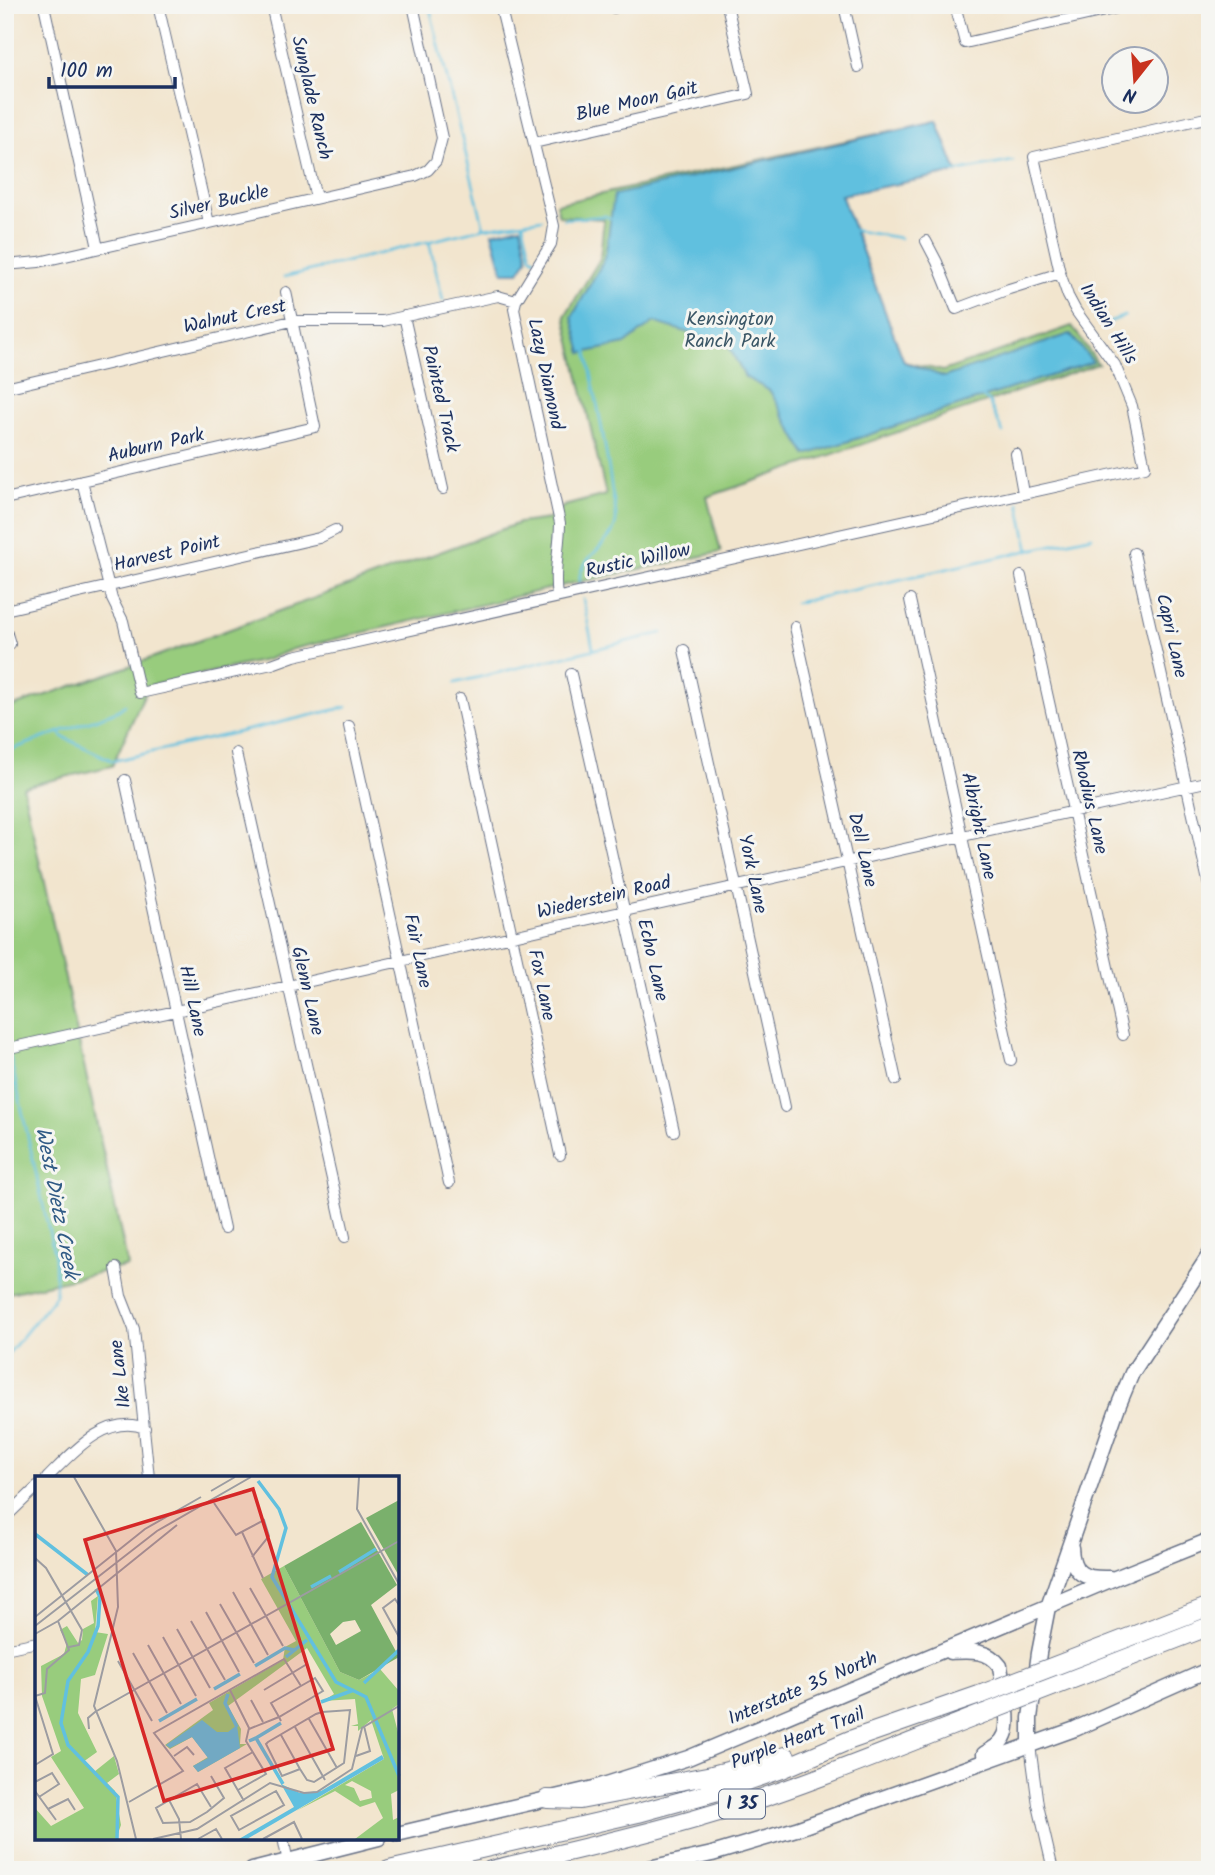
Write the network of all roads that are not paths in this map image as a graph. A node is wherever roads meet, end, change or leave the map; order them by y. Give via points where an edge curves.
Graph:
1 (44, 5) edge
2 (158, 5) edge
3 (271, 5) edge
4 (413, 5) edge
5 (500, 5) edge
6 (727, 5) edge
7 (844, 5) edge
8 (955, 5) edge
9 (1131, 5) edge
10 (858, 67) dead end
11 (1210, 117) edge
12 (534, 143) junction
13 (316, 198) junction
14 (209, 223) junction
15 (926, 241) dead end
16 (98, 248) junction
17 (5, 265) edge
18 (1060, 273) junction
19 (286, 292) dead end
20 (516, 301) junction
21 (404, 316) junction
22 (292, 321) junction
23 (5, 388) edge
24 (1016, 454) dead end
25 (1145, 467) joint
26 (82, 481) junction
27 (443, 489) dead end
28 (1023, 493) junction
29 (5, 499) edge
30 (335, 530) dead end
31 (1134, 553) dead end
32 (1021, 576) dead end
33 (108, 585) junction
34 (557, 596) junction
35 (910, 600) dead end
36 (5, 610) edge
37 (5, 627) edge
38 (795, 627) dead end
39 (10, 644) dead end
40 (684, 650) dead end
41 (572, 674) dead end
42 (460, 699) dead end
43 (349, 726) dead end
44 (236, 753) dead end
45 (125, 780) dead end
46 (1210, 781) edge
47 (1186, 786) junction
48 (1074, 811) junction
49 (962, 836) junction
50 (846, 862) junction
51 (736, 886) junction
52 (1210, 890) edge
53 (623, 911) junction
54 (512, 936) junction
55 (401, 961) junction
56 (288, 986) junction
57 (176, 1011) junction
58 (1124, 1035) dead end
59 (5, 1049) edge
60 (1011, 1060) dead end
61 (896, 1080) dead end
62 (785, 1107) dead end
63 (674, 1131) dead end
64 (560, 1155) dead end
65 (449, 1183) dead end
66 (224, 1229) dead end
67 (345, 1237) dead end
68 (1210, 1254) edge
69 (116, 1268) dead end
70 (145, 1428) junction
71 (49, 1476) edge
72 (149, 1476) edge
73 (35, 1489) edge
74 (5, 1518) edge
75 (1070, 1541) junction
76 (1210, 1541) edge
77 (1115, 1578) junction
78 (1210, 1606) edge
79 (1048, 1607) junction
80 (1210, 1626) edge
81 (35, 1642) edge
82 (5, 1649) edge
83 (938, 1653) junction
84 (1210, 1670) edge
85 (850, 1740) junction
86 (1030, 1745) junction
87 (949, 1773) junction
88 (547, 1799) junction
89 (399, 1834) edge
90 (283, 1840) edge
91 (371, 1840) edge
92 (540, 1858) junction
93 (288, 1862) junction
94 (252, 1870) edge
95 (389, 1870) edge
96 (491, 1870) edge
97 (509, 1870) edge
98 (640, 1870) edge
99 (1053, 1870) edge

1 - 16 street
2 - 14 street
3 - 13 street, Sunglade Ranch
4 - 13 street, Silver Buckle via 442,138 436,161 415,176
5 - 12 street, Lazy Diamond
6 - 12 street, Blue Moon Gait via 748,94
7 - 10 street
8 - 9 street via 965,43
11 - 18 street, Indian Hills via 1034,157
12 - 20 street, Lazy Diamond via 554,226 551,244
13 - 14 street, Silver Buckle
14 - 16 street, Silver Buckle
15 - 18 street via 956,309
16 - 17 street, Silver Buckle
18 - 25 street, Indian Hills via 1076,311 1127,390
19 - 22 street
20 - 21 street, Walnut Crest via 498,296
20 - 34 street, Lazy Diamond via 516,323 560,523 554,578
21 - 22 street, Walnut Crest via 383,321
21 - 27 street, Painted Track
22 - 23 street, Walnut Crest
22 - 26 street, Auburn Park via 315,427
24 - 28 street
25 - 28 street, Rustic Willow
26 - 29 street, Auburn Park
26 - 33 street
28 - 34 street, Rustic Willow
30 - 33 street, Harvest Point via 319,538
31 - 47 street, Capri Lane
32 - 48 street, Rhodius Lane
33 - 34 street, Rustic Willow via 123,621 140,693
33 - 36 street, Harvest Point
35 - 49 street, Albright Lane
37 - 39 street
38 - 50 street, Dell Lane
40 - 51 street, York Lane
41 - 53 street, Echo Lane
42 - 54 street, Fox Lane
43 - 55 street, Fair Lane
44 - 56 street, Glenn Lane
45 - 57 street, Hill Lane
46 - 47 street, Wiederstein Road
47 - 48 street, Wiederstein Road
47 - 52 street, Capri Lane
48 - 49 street, Wiederstein Road
48 - 58 street, Rhodius Lane
49 - 50 street, Wiederstein Road
49 - 60 street, Albright Lane
50 - 51 street, Wiederstein Road
50 - 61 street, Dell Lane
51 - 53 street, Wiederstein Road
51 - 62 street, York Lane
53 - 54 street, Wiederstein Road
53 - 63 street, Echo Lane
54 - 55 street, Wiederstein Road
54 - 64 street, Fox Lane
55 - 56 street, Wiederstein Road
55 - 65 street, Fair Lane
56 - 57 street, Wiederstein Road
56 - 67 street, Glenn Lane
57 - 59 street, Wiederstein Road
57 - 66 street, Hill Lane
68 - 75 main road via 1132,1373
69 - 70 street, Ike Lane via 134,1329
70 - 71 street via 130,1423 105,1430 75,1450
70 - 72 street, Ike Lane
73 - 74 street
75 - 77 main road via 1071,1562 1077,1570 1096,1579
75 - 79 main road
76 - 77 main road, Interstate 35 North
77 - 79 main road, Interstate 35 North
78 - 85 highway, Purple Heart Trail / I 35, bridge
79 - 83 main road, Interstate 35 North
79 - 86 main road via 1038,1653
80 - 92 highway, I 35, bridge via 720,1812
81 - 82 street
83 - 87 main road via 971,1651 994,1658 1000,1666 1008,1723 997,1747
83 - 88 main road, Interstate 35 North via 688,1758
84 - 86 main road
85 - 88 highway via 649,1787 580,1800
85 - 95 highway, Purple Heart Trail / I 35 via 718,1791
86 - 87 main road
86 - 99 street
87 - 98 main road via 763,1839
88 - 89 main road, Interstate 35 North
90 - 93 street
91 - 93 main road
92 - 96 highway, I 35
92 - 97 highway
93 - 94 main road

